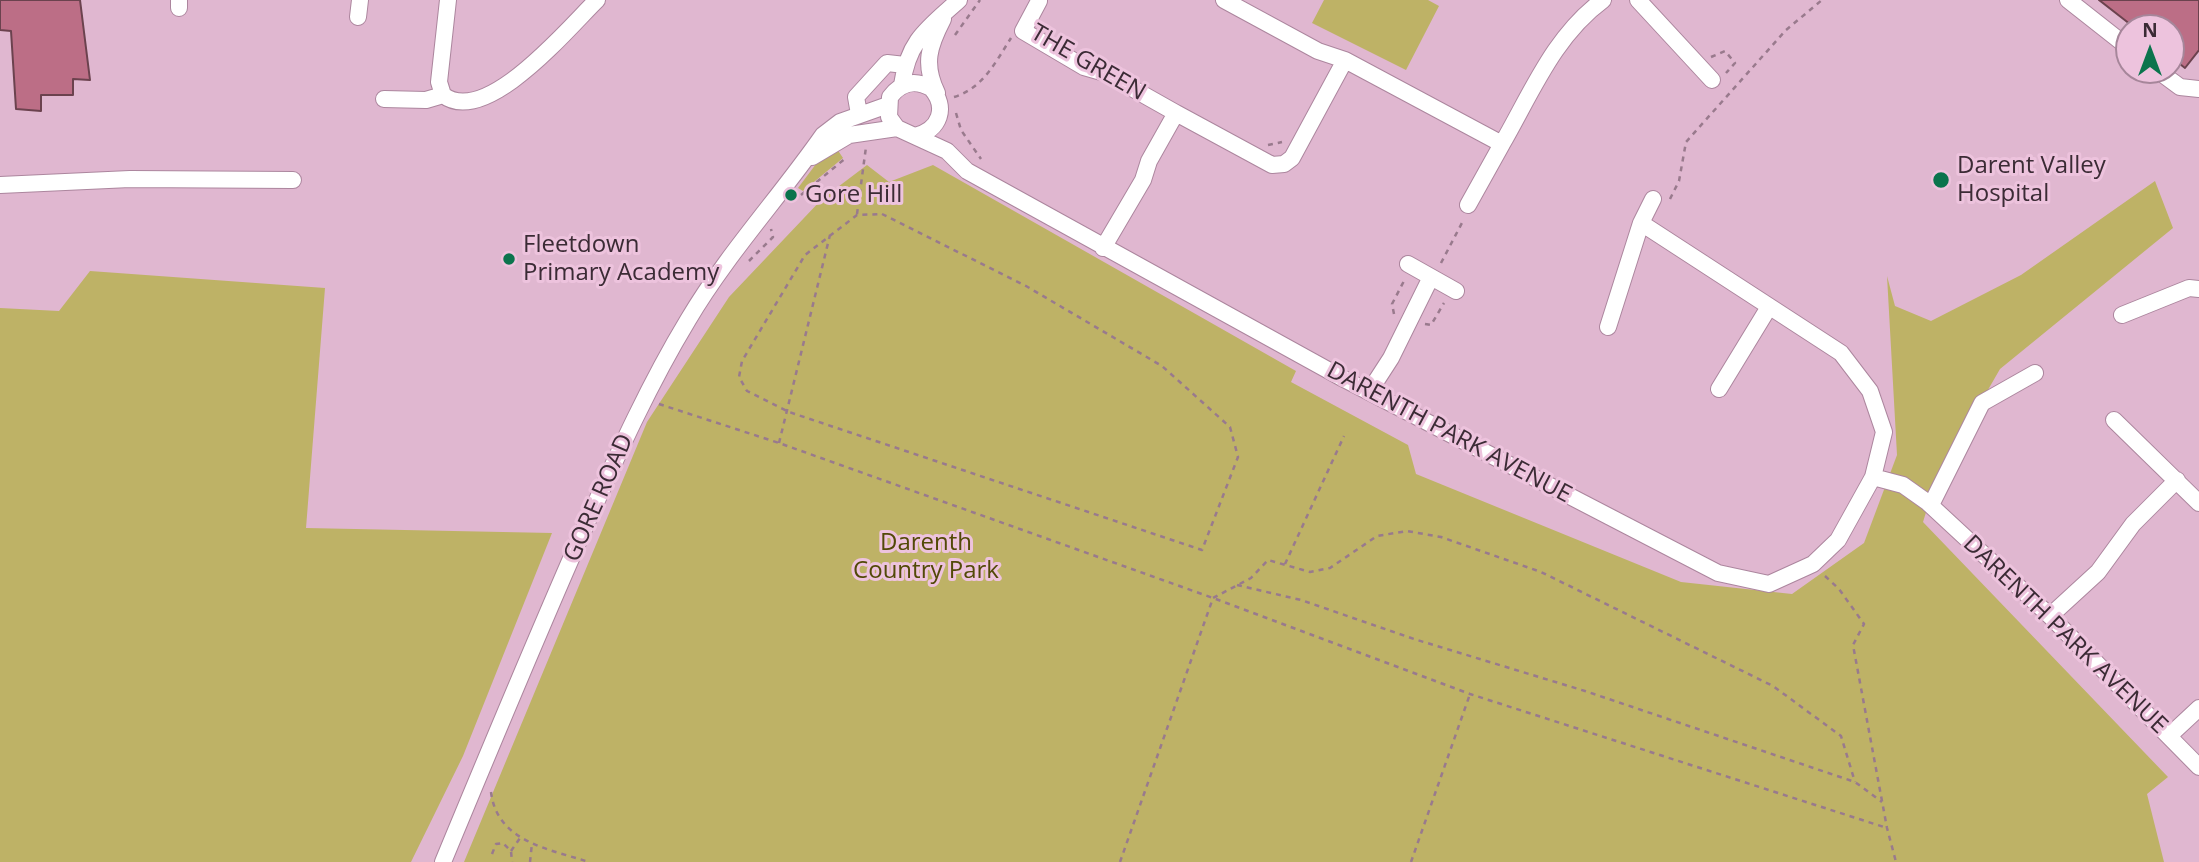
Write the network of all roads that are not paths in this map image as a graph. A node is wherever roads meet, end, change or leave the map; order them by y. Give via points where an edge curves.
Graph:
1 (448, 0) edge
2 (597, 0) edge
3 (959, 0) edge
4 (1224, 0) edge
5 (1639, 0) edge
6 (2068, 0) edge
7 (1039, 1) edge
8 (1592, 3) edge
9 (946, 12) junction
10 (2115, 37) edge
11 (1345, 60) junction
12 (905, 65) junction
13 (1712, 80) dead end
14 (2176, 84) edge
15 (902, 85) junction
16 (2199, 89) edge
17 (443, 95) junction
18 (945, 96) junction
19 (384, 99) dead end
20 (888, 105) junction
21 (1176, 113) junction
22 (859, 114) junction
23 (938, 121) junction
24 (897, 128) junction
25 (915, 136) junction
26 (1502, 144) junction
27 (947, 151) junction
28 (805, 161) junction
29 (293, 180) dead end
30 (0, 185) edge
31 (1653, 199) road end
32 (1468, 205) dead end
33 (1641, 223) junction
34 (1103, 248) junction
35 (1408, 264) dead end
36 (1431, 277) junction
37 (2199, 289) edge
38 (1456, 291) dead end
39 (1769, 307) junction
40 (2122, 315) dead end
41 (1608, 327) dead end
42 (2035, 373) dead end
43 (1719, 388) dead end
44 (1368, 392) junction
45 (2113, 420) dead end
46 (1873, 477) junction
47 (2177, 480) junction
48 (2199, 503) edge
49 (1931, 505) junction
50 (2050, 616) junction
51 (2199, 708) edge
52 (2169, 736) junction
53 (2199, 767) edge
54 (443, 862) edge

1 - 17 street via 439,82
2 - 17 street via 496,94 471,100
3 - 9 street
4 - 11 street via 1318,51
5 - 13 street
6 - 10 street
7 - 21 street, THE GREEN via 1023,31 1116,87
8 - 26 street via 1558,45
9 - 12 street via 922,32
9 - 18 street via 927,61 928,75
11 - 21 street, THE GREEN via 1284,169
11 - 26 street
12 - 15 street
12 - 22 street via 887,63 857,95
14 - 16 street
15 - 18 street via 922,83
15 - 20 street
17 - 19 street via 426,100
18 - 23 street
20 - 22 street, GORE ROAD
20 - 24 street
21 - 34 street
22 - 28 street, GORE ROAD via 823,135
23 - 25 street
23 - 27 street, DARENTH PARK AVENUE
24 - 25 street
24 - 28 street, GORE ROAD via 849,135
25 - 27 street, DARENTH PARK AVENUE
26 - 32 street
27 - 34 street, DARENTH PARK AVENUE via 967,172
28 - 54 street, GORE ROAD via 717,275 652,384 533,643
29 - 30 street via 130,179
31 - 33 street
33 - 39 street
33 - 41 street
34 - 44 street, DARENTH PARK AVENUE
35 - 36 street
36 - 38 street
36 - 44 street via 1397,347
37 - 40 street via 2189,288
39 - 43 street
39 - 46 street via 1841,353 1870,391 1884,432
42 - 49 street via 1982,403
44 - 46 street, DARENTH PARK AVENUE via 1718,573 1769,584 1813,564 1838,540
45 - 47 street
46 - 49 street, DARENTH PARK AVENUE via 1903,485
47 - 48 street
47 - 50 street via 2133,524 2098,572
49 - 50 street, DARENTH PARK AVENUE
50 - 52 street, DARENTH PARK AVENUE
51 - 52 street
52 - 53 street, DARENTH PARK AVENUE

